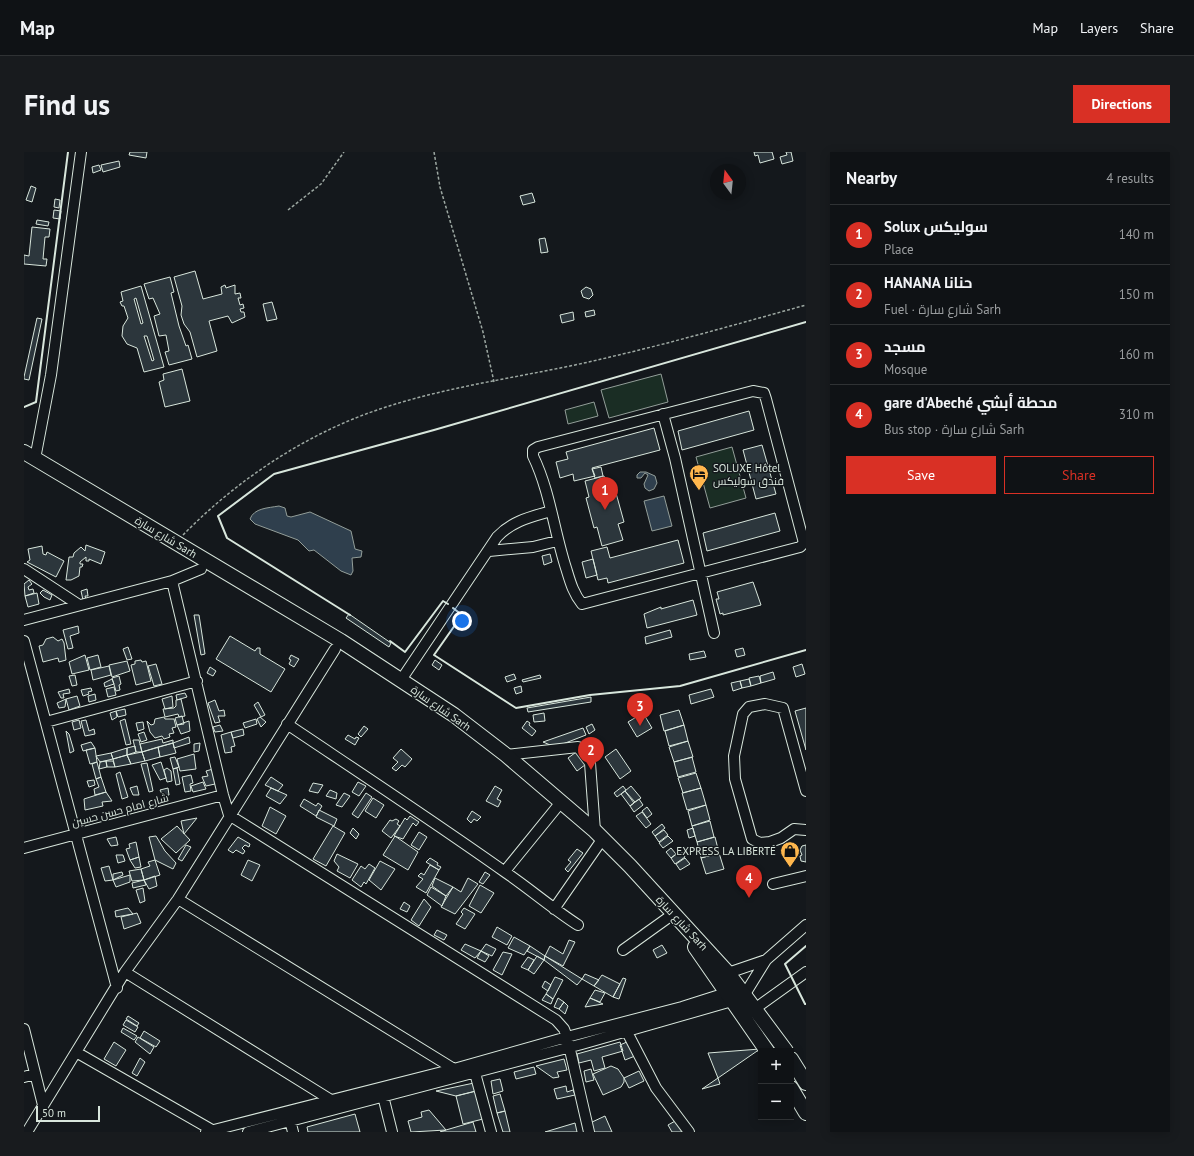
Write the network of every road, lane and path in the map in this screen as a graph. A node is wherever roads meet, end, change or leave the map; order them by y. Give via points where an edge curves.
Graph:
1 (81, 152) edge
2 (344, 152) edge
3 (434, 152) edge
4 (288, 210) dead end
5 (806, 305) edge
6 (494, 382) junction
7 (663, 414) junction
8 (28, 458) edge
9 (551, 511) junction
10 (557, 541) junction
11 (175, 543) junction
12 (489, 550) junction
13 (24, 568) edge
14 (201, 569) junction
15 (700, 573) junction
16 (172, 581) junction
17 (79, 605) junction
18 (24, 620) edge
19 (714, 633) dead end
20 (24, 641) edge
21 (335, 649) junction
22 (400, 680) junction
23 (197, 681) junction
24 (46, 722) junction
25 (287, 724) junction
26 (506, 755) junction
27 (806, 791) edge
28 (223, 795) junction
29 (557, 807) junction
30 (230, 815) junction
31 (806, 830) edge
32 (75, 835) junction
33 (597, 838) junction
34 (24, 848) edge
35 (505, 871) junction
36 (806, 876) edge
37 (773, 884) dead end
38 (178, 899) junction
39 (554, 910) junction
40 (669, 917) junction
41 (578, 925) dead end
42 (806, 925) edge
43 (623, 950) dead end
44 (766, 960) junction
45 (125, 972) junction
46 (806, 972) edge
47 (728, 973) junction
48 (117, 988) junction
49 (745, 994) junction
50 (729, 997) junction
51 (756, 1008) junction
52 (24, 1029) edge
53 (627, 1032) junction
54 (567, 1037) junction
55 (569, 1047) junction
56 (765, 1048) edge
57 (784, 1048) edge
58 (76, 1052) junction
59 (794, 1064) edge
60 (454, 1068) junction
61 (475, 1073) junction
62 (35, 1074) junction
63 (24, 1076) edge
64 (806, 1083) edge
65 (794, 1093) edge
66 (383, 1096) junction
67 (330, 1100) junction
68 (43, 1105) junction
69 (806, 1113) edge
70 (290, 1120) junction
71 (209, 1131) edge
72 (27, 1132) edge
73 (248, 1132) edge
74 (294, 1132) edge
75 (392, 1132) edge
76 (491, 1132) edge
77 (589, 1132) edge
78 (689, 1132) edge

1 - 8 street via 51,375
2 - 4 path via 321,184
3 - 6 path via 440,187 483,332
5 - 6 path via 609,357
6 - 11 path via 422,397 354,419 296,446 209,508
7 - 9 street via 534,450 533,456
7 - 15 street
7 - 15 street via 753,391 764,393 804,543 800,547
8 - 11 highway, شارع سارة Sarh
8 - 14 highway, شارع سارة Sarh
9 - 10 street
9 - 12 street via 524,518 506,528
10 - 12 street via 533,547
10 - 15 street via 575,594 582,604
11 - 22 highway, شارع سارة Sarh
12 - 22 street
13 - 17 street
14 - 16 street
14 - 21 highway, شارع سارة Sarh
15 - 19 street
16 - 17 street
16 - 23 street
17 - 18 street
20 - 24 street
21 - 25 street
21 - 29 highway, شارع سارة Sarh via 447,720 514,770
22 - 26 highway, شارع سارة Sarh via 454,715
23 - 24 street
23 - 28 street
24 - 32 street
25 - 30 street
25 - 35 street
26 - 33 highway, شارع سارة Sarh
26 - 33 street via 578,747 590,763
27 - 31 street via 783,708 765,704 749,707 743,714 734,756 735,779 752,839 760,843 770,842 794,829
28 - 30 street
28 - 32 street, شارع امام حسن حسين
29 - 33 highway, شارع سارة Sarh
29 - 35 street
30 - 38 street
30 - 54 street via 556,1020
32 - 34 street, شارع امام حسن حسين
32 - 48 street
33 - 39 street
33 - 40 highway, شارع سارة Sarh
33 - 47 highway, شارع سارة Sarh via 630,866
35 - 39 street via 546,901
36 - 37 street
38 - 45 street
38 - 60 street
39 - 41 street
40 - 43 street
40 - 50 highway, شارع سارة Sarh via 696,949
42 - 44 street
44 - 47 street
44 - 49 street
45 - 48 street
45 - 67 street
46 - 51 street
47 - 49 highway, شارع سارة Sarh
48 - 58 street
49 - 51 highway, شارع سارة Sarh
50 - 53 street
50 - 54 street
50 - 56 highway, شارع سارة Sarh
51 - 57 highway, شارع سارة Sarh
52 - 62 street
53 - 55 street
53 - 78 street via 656,1088
54 - 55 street
54 - 60 street
55 - 61 street
55 - 77 street
58 - 68 street
58 - 71 street
59 - 64 highway
60 - 67 street
61 - 66 street
61 - 76 street
62 - 63 street
62 - 68 street
65 - 69 highway
66 - 70 street
66 - 75 street
67 - 71 street
68 - 72 street
70 - 73 street
70 - 74 street

